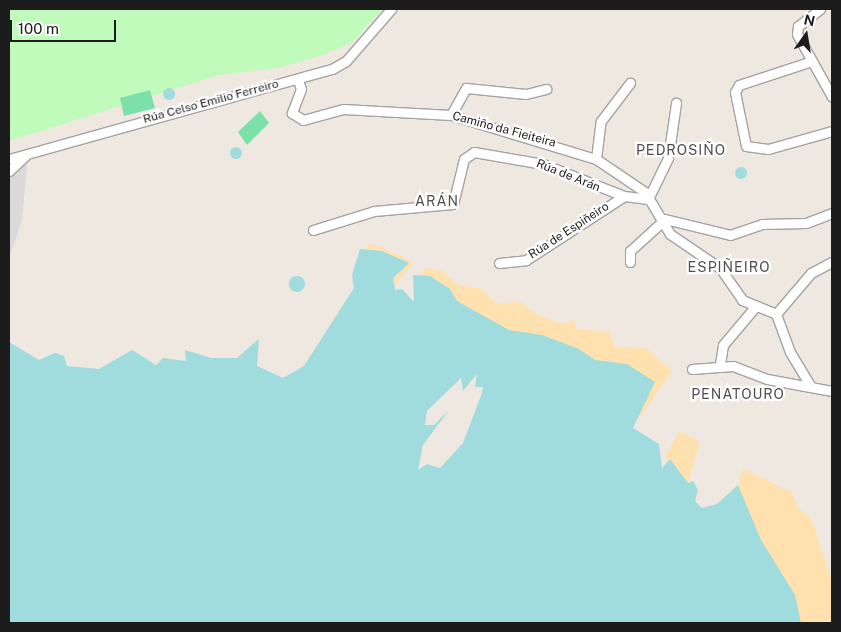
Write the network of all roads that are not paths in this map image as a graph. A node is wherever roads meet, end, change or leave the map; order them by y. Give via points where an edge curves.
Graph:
1 (391, 9) edge
2 (820, 9) edge
3 (812, 61) junction
4 (298, 80) junction
5 (630, 84) dead end
6 (546, 89) dead end
7 (832, 97) edge
8 (676, 103) dead end
9 (451, 115) junction
10 (832, 131) edge
11 (28, 154) junction
12 (9, 159) edge
13 (596, 159) junction
14 (9, 170) edge
15 (624, 196) junction
16 (648, 199) junction
17 (832, 213) edge
18 (665, 219) junction
19 (313, 230) dead end
20 (630, 262) dead end
21 (832, 262) edge
22 (499, 263) dead end
23 (755, 307) junction
24 (776, 314) junction
25 (720, 364) junction
26 (692, 369) dead end
27 (811, 387) junction
28 (832, 391) edge

1 - 4 street, Rúa Celso Emilio Ferreiro via 346,61
2 - 3 street via 798,26 797,34
3 - 7 street
3 - 10 street via 739,85 735,92 746,146 768,149
4 - 9 street, Camiño da Fieiteira via 301,89 292,113 309,120 343,109
4 - 11 street, Rúa Celso Emilio Ferreiro
5 - 13 street via 602,121
6 - 9 street via 526,94 466,88
8 - 16 street via 668,158
9 - 13 street, Camiño da Fieiteira
11 - 12 street, Rúa Celso Emilio Ferreiro
11 - 14 street
13 - 16 street, Camiño da Fieiteira via 637,184
15 - 16 street, Rúa de Espiñeiro
15 - 19 street, Rúa de Arán via 543,164 474,152 464,159 452,204 374,211
15 - 22 street, Rúa de Espiñeiro via 526,260
16 - 18 street
17 - 18 street via 806,223 762,224 730,235
18 - 20 street via 630,251
18 - 23 street via 670,234 720,268 742,300
21 - 24 street via 811,273
23 - 24 street
23 - 25 street via 723,345
24 - 27 street via 790,352
25 - 26 street
25 - 27 street
27 - 28 street

